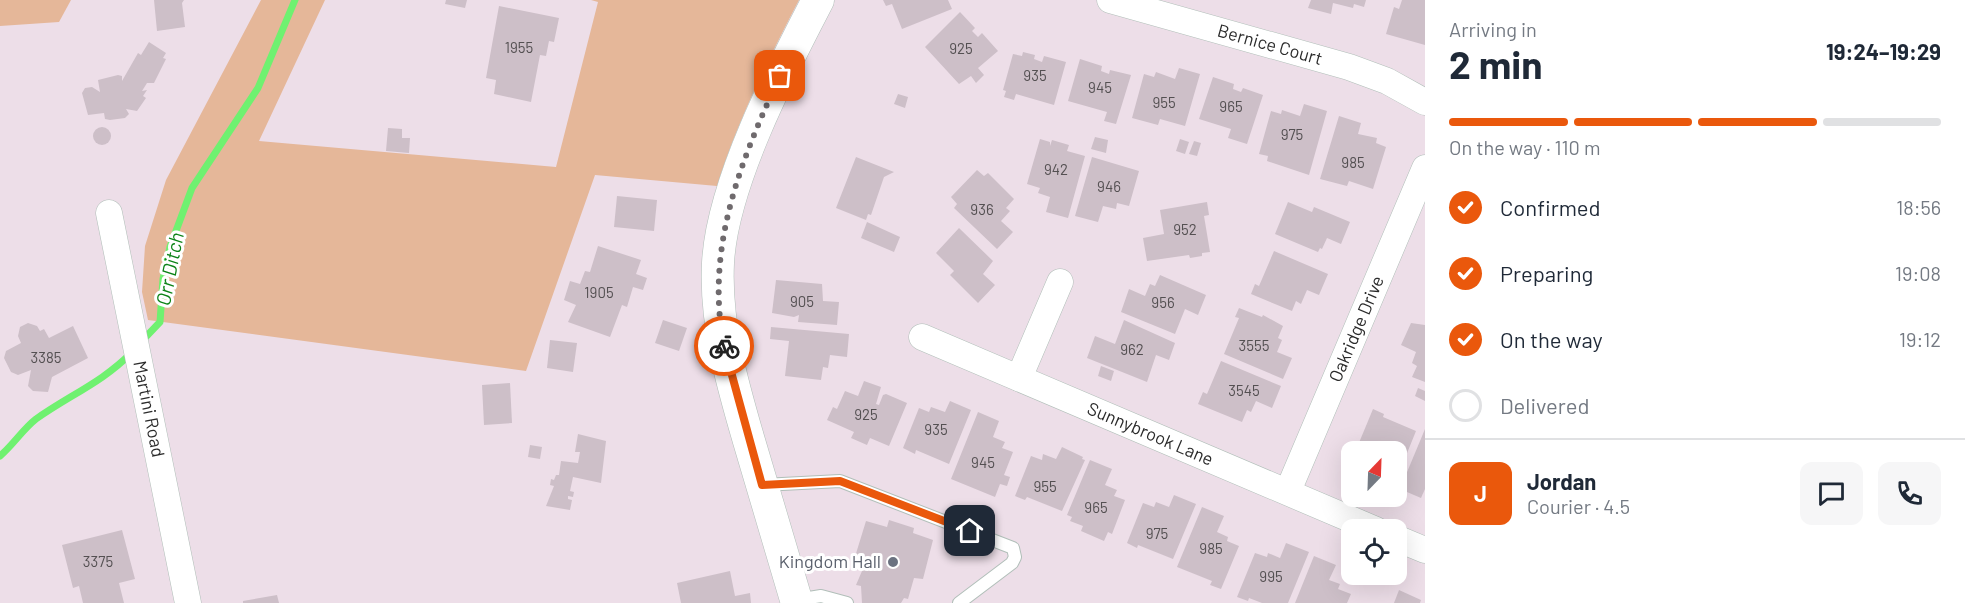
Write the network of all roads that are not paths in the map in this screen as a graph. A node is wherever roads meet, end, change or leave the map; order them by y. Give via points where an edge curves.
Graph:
1 (818, 0) edge
2 (1110, 0) edge
3 (1425, 102) edge
4 (1425, 168) edge
5 (109, 213) dead end
6 (1060, 282) dead end
7 (922, 337) dead end
8 (1019, 378) junction
9 (762, 485) junction
10 (1288, 491) junction
11 (1351, 519) edge
12 (1407, 543) edge
13 (1425, 550) edge
14 (796, 602) edge
15 (188, 603) edge
16 (847, 603) edge
17 (959, 603) edge

1 - 9 street via 748,151 723,227 718,260 721,332
2 - 3 street, Bernice Court via 1349,68 1388,81
4 - 10 street, Oakridge Drive
5 - 15 street, Martini Road
6 - 8 street
7 - 8 street, Sunnybrook Lane
8 - 10 street, Sunnybrook Lane
9 - 14 street
9 - 17 lane via 840,481 1013,548 1012,563
10 - 11 street, Sunnybrook Lane
12 - 13 street
14 - 16 lane via 821,596

